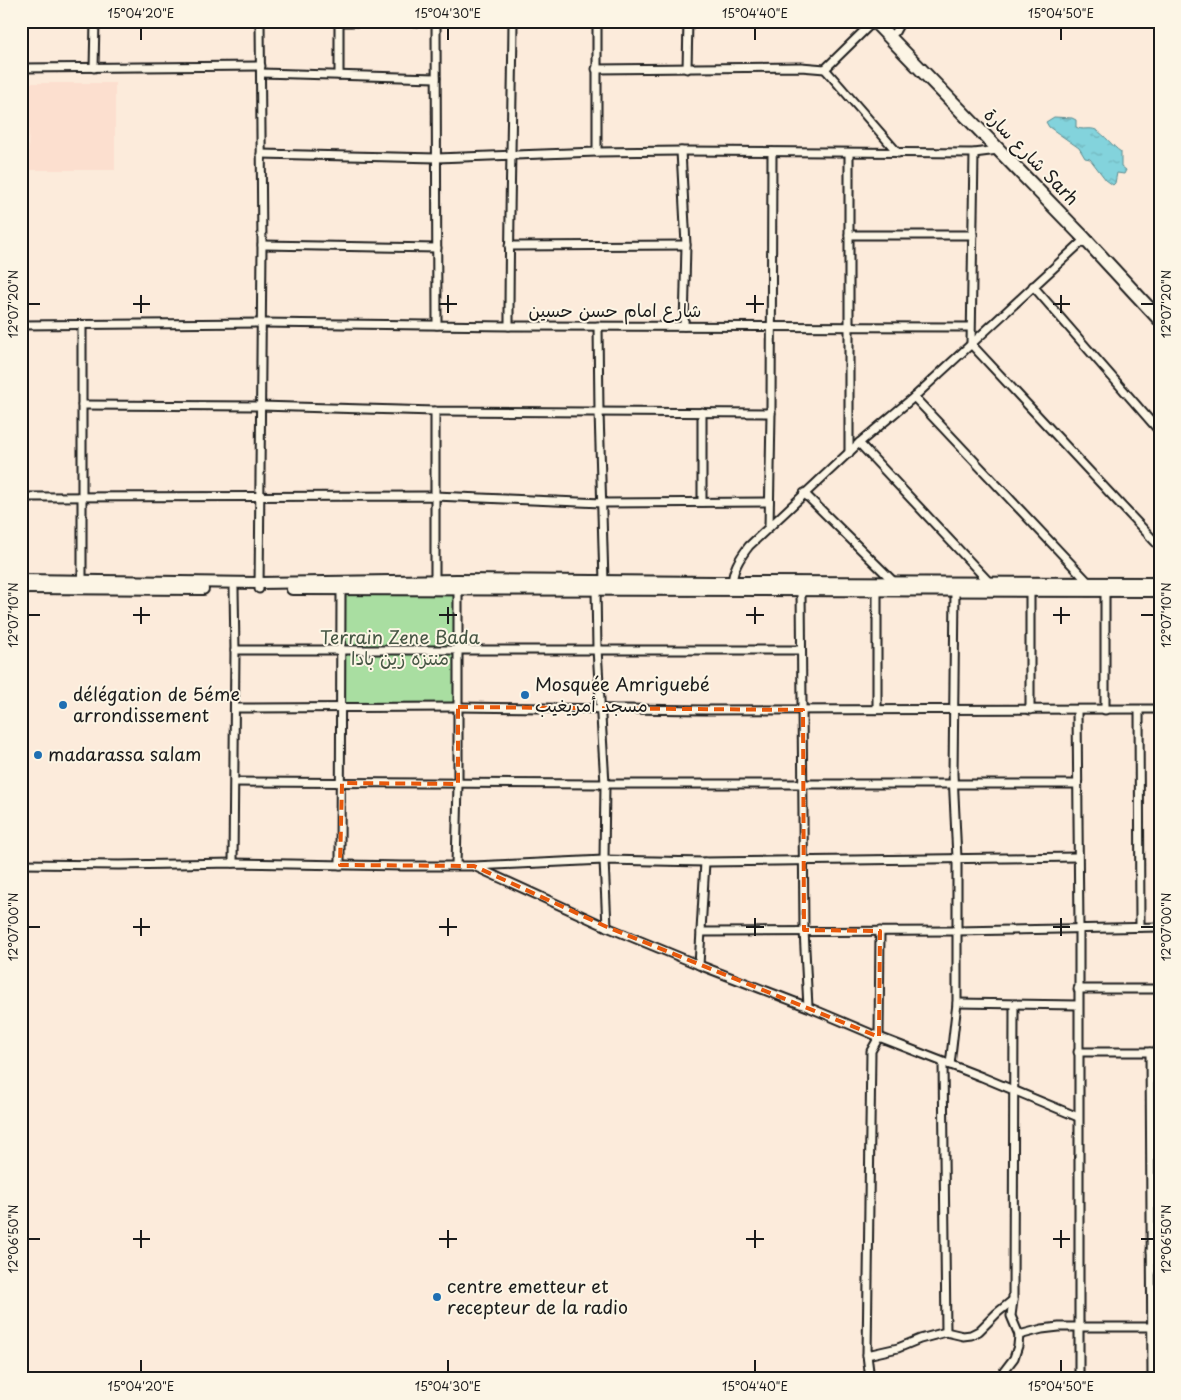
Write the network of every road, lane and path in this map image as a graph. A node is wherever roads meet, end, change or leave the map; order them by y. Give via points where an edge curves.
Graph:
1 (95, 21) edge
2 (260, 21) edge
3 (513, 21) edge
4 (597, 21) edge
5 (688, 21) edge
6 (874, 21) edge
7 (884, 21) edge
8 (339, 22) edge
9 (436, 22) edge
10 (898, 27) edge
11 (21, 68) edge
12 (94, 68) junction
13 (596, 69) junction
14 (687, 69) junction
15 (825, 69) junction
16 (261, 70) junction
17 (339, 75) junction
18 (436, 78) junction
19 (999, 150) junction
20 (681, 151) junction
21 (597, 152) junction
22 (772, 152) junction
23 (849, 153) junction
24 (898, 153) junction
25 (974, 153) junction
26 (261, 154) junction
27 (512, 156) junction
28 (437, 158) junction
29 (849, 235) junction
30 (973, 235) junction
31 (1085, 239) junction
32 (262, 245) junction
33 (686, 245) junction
34 (509, 246) junction
35 (437, 248) junction
36 (1033, 286) junction
37 (1160, 311) edge
38 (1160, 320) edge
39 (261, 323) junction
40 (21, 325) edge
41 (82, 325) junction
42 (437, 325) junction
43 (509, 326) junction
44 (598, 326) junction
45 (684, 326) junction
46 (771, 327) junction
47 (970, 327) junction
48 (849, 328) junction
49 (970, 344) junction
50 (914, 397) junction
51 (82, 405) junction
52 (260, 406) junction
53 (435, 411) junction
54 (599, 412) junction
55 (702, 412) junction
56 (771, 413) junction
57 (1160, 432) edge
58 (859, 443) junction
59 (849, 453) junction
60 (804, 493) junction
61 (435, 496) junction
62 (21, 497) edge
63 (82, 497) junction
64 (259, 497) junction
65 (702, 502) junction
66 (769, 502) junction
67 (602, 503) junction
68 (769, 527) junction
69 (1160, 547) edge
70 (21, 580) edge
71 (435, 580) junction
72 (82, 581) junction
73 (604, 581) junction
74 (893, 581) junction
75 (989, 582) junction
76 (1160, 583) edge
77 (1090, 584) junction
78 (259, 586) junction
79 (732, 586) junction
80 (21, 588) edge
81 (234, 589) junction
82 (341, 589) junction
83 (458, 589) junction
84 (596, 590) junction
85 (801, 590) junction
86 (877, 590) junction
87 (955, 590) junction
88 (1030, 590) junction
89 (1105, 591) junction
90 (1160, 591) edge
91 (597, 649) junction
92 (235, 650) junction
93 (341, 650) junction
94 (459, 650) junction
95 (801, 650) junction
96 (458, 707) junction
97 (235, 708) junction
98 (342, 708) junction
99 (877, 709) junction
100 (954, 709) junction
101 (1160, 709) edge
102 (601, 710) junction
103 (802, 710) junction
104 (1030, 710) junction
105 (1076, 710) junction
106 (1106, 710) junction
107 (1140, 710) junction
108 (234, 782) junction
109 (342, 783) junction
110 (803, 783) junction
111 (953, 783) junction
112 (458, 784) junction
113 (605, 784) junction
114 (1076, 784) junction
115 (1077, 857) junction
116 (957, 858) junction
117 (604, 860) junction
118 (804, 861) junction
119 (705, 862) junction
120 (233, 863) junction
121 (21, 864) edge
122 (340, 865) junction
123 (456, 865) junction
124 (474, 866) junction
125 (607, 926) junction
126 (1140, 926) junction
127 (1160, 927) edge
128 (1078, 928) junction
129 (804, 930) junction
130 (880, 931) junction
131 (957, 931) junction
132 (701, 932) junction
133 (699, 965) junction
134 (1078, 989) junction
135 (1160, 989) edge
136 (957, 1003) junction
137 (1014, 1005) junction
138 (1078, 1005) junction
139 (808, 1007) junction
140 (879, 1037) junction
141 (1078, 1052) junction
142 (1150, 1052) junction
143 (1160, 1052) edge
144 (946, 1064) junction
145 (1015, 1091) junction
146 (1078, 1117) junction
147 (1151, 1251) junction
148 (1160, 1251) edge
149 (1013, 1300) junction
150 (1079, 1328) junction
151 (946, 1332) junction
152 (1155, 1333) edge
153 (1019, 1335) junction
154 (867, 1355) junction
155 (870, 1379) edge
156 (998, 1379) edge
157 (1078, 1379) edge
158 (1152, 1379) edge

1 - 12 street
2 - 16 street
3 - 27 street
4 - 13 street
5 - 14 street
6 - 15 street
6 - 19 highway, شارع سارة Sarh
7 - 10 highway, شارع سارة Sarh
8 - 9 street
8 - 17 street
9 - 18 street
10 - 37 highway, شارع سارة Sarh
11 - 12 street
12 - 16 street
13 - 14 street
13 - 21 street
14 - 15 street
15 - 24 street
16 - 17 street
16 - 26 street
17 - 18 street
18 - 28 street
19 - 25 street
19 - 31 highway, شارع سارة Sarh
20 - 21 street
20 - 22 street
20 - 33 street
21 - 27 street
22 - 23 street
22 - 46 street
23 - 24 street
23 - 29 street
24 - 25 street
25 - 30 street
26 - 28 street
26 - 32 street
27 - 28 street
27 - 34 street
28 - 35 street
29 - 30 street
29 - 48 street
30 - 47 street
31 - 36 street
31 - 38 highway, شارع سارة Sarh
32 - 35 street
32 - 39 street
33 - 34 street
33 - 45 street
34 - 43 street
35 - 42 street
36 - 49 street
36 - 57 street
39 - 41 street, شارع امام حسن حسين
39 - 42 street, شارع امام حسن حسين
39 - 52 street
40 - 41 street, شارع امام حسن حسين
41 - 51 street
42 - 43 street, شارع امام حسن حسين
43 - 44 street, شارع امام حسن حسين
44 - 45 street, شارع امام حسن حسين
44 - 54 street
45 - 46 street, شارع امام حسن حسين
46 - 48 street, شارع امام حسن حسين
46 - 56 street
47 - 48 street, شارع امام حسن حسين
47 - 49 street
48 - 59 street
49 - 50 street
49 - 69 street
50 - 58 street
50 - 77 street
51 - 52 street
51 - 63 street
52 - 53 street
52 - 64 street
53 - 54 street
53 - 61 street
54 - 55 street
54 - 67 street
55 - 56 street
55 - 65 street
56 - 66 street
58 - 59 street
58 - 75 street
59 - 60 street
60 - 68 street
60 - 74 street
61 - 64 street
61 - 67 street
61 - 71 street
62 - 63 street
63 - 64 street
63 - 72 street
64 - 78 street
65 - 66 street
65 - 67 street
66 - 68 street
67 - 73 street
68 - 79 street via 738,560
70 - 72 street
71 - 73 street
71 - 78 street
72 - 78 street
73 - 79 street
74 - 75 street
74 - 79 street
75 - 77 street
76 - 77 street
78 - 81 street
78 - 82 street
79 - 84 street
79 - 85 street
80 - 81 street
81 - 92 street
82 - 83 street
82 - 93 street
83 - 84 street
83 - 94 street
84 - 91 street
85 - 86 street
85 - 95 street
86 - 87 street
86 - 99 street
87 - 88 street
87 - 100 street
88 - 89 street
88 - 104 street
89 - 90 street
89 - 106 street
91 - 94 street
91 - 95 street
91 - 102 street
92 - 93 street
92 - 97 street
93 - 94 street
93 - 98 street
94 - 96 street
95 - 103 street
96 - 98 street
96 - 102 street
96 - 112 street
97 - 98 street
97 - 108 street
98 - 109 street
99 - 100 street
99 - 103 street
100 - 104 street
100 - 111 street
101 - 107 street
102 - 103 street
102 - 113 street
103 - 110 street
104 - 105 street
105 - 106 street
105 - 114 street
106 - 107 street
107 - 126 street
108 - 109 street
108 - 120 street
109 - 112 street
109 - 122 street
110 - 111 street
110 - 113 street
110 - 118 street
111 - 114 street
111 - 116 street
112 - 113 street
112 - 123 street
113 - 117 street
114 - 115 street
115 - 116 street
115 - 128 street
116 - 118 street
116 - 131 street
117 - 119 street
117 - 124 street
117 - 125 street
118 - 119 street
118 - 129 street
119 - 132 street
120 - 121 street
120 - 122 street
122 - 123 street
123 - 124 street
124 - 125 street
125 - 133 street
126 - 127 street
126 - 128 street
128 - 131 street
128 - 134 street
129 - 130 street
129 - 132 street
129 - 139 street
130 - 131 street
130 - 140 street
131 - 136 street
132 - 133 street
133 - 139 street
134 - 135 street
134 - 138 street
136 - 137 street
136 - 144 street
137 - 138 street
137 - 145 street
138 - 141 street
139 - 140 street
140 - 144 street
140 - 154 street via 871,1051
141 - 142 street
141 - 146 street
142 - 143 street
142 - 147 street
144 - 145 street
144 - 151 street
145 - 146 street
145 - 149 street
146 - 150 street
147 - 148 street
147 - 152 street
149 - 151 street via 971,1335
149 - 153 street via 1011,1316
150 - 152 street
150 - 153 street via 1059,1327
150 - 157 street
151 - 154 street
152 - 158 street
153 - 156 street via 1014,1358
154 - 155 street

